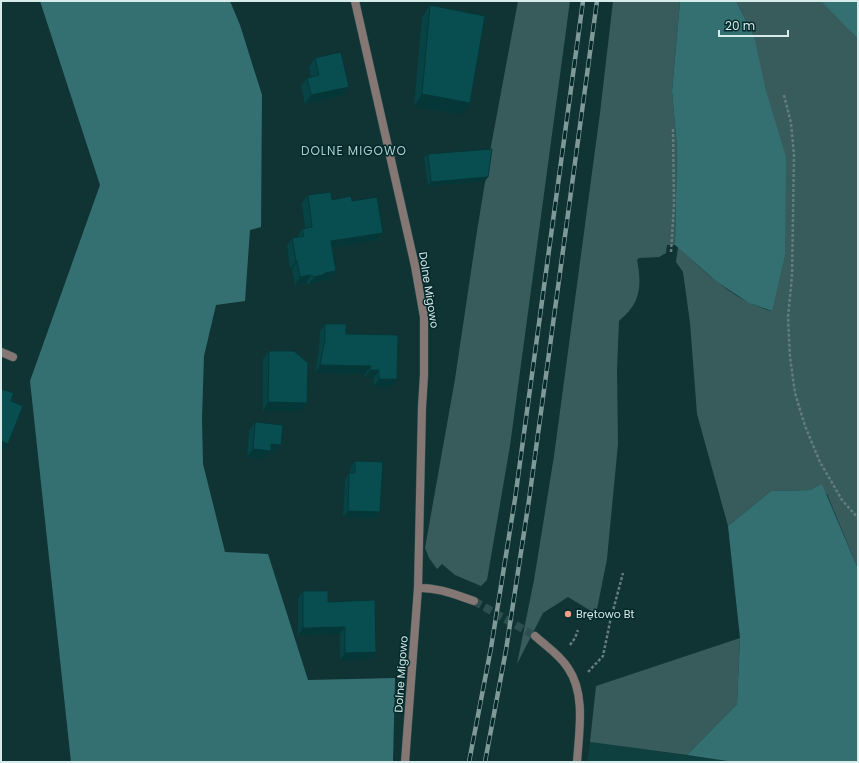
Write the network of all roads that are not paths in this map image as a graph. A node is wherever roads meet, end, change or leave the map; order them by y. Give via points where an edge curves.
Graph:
1 (355, 1) edge
2 (1, 352) edge
3 (13, 357) dead end
4 (418, 588) junction
5 (474, 601) tunnel mouth
6 (535, 636) tunnel mouth
7 (406, 762) edge
8 (577, 762) edge

1 - 4 street, Dolne Migowo via 415,266 424,317
2 - 3 street
4 - 5 street via 439,590
4 - 7 street, Dolne Migowo
6 - 8 street via 569,668 575,682 580,715

